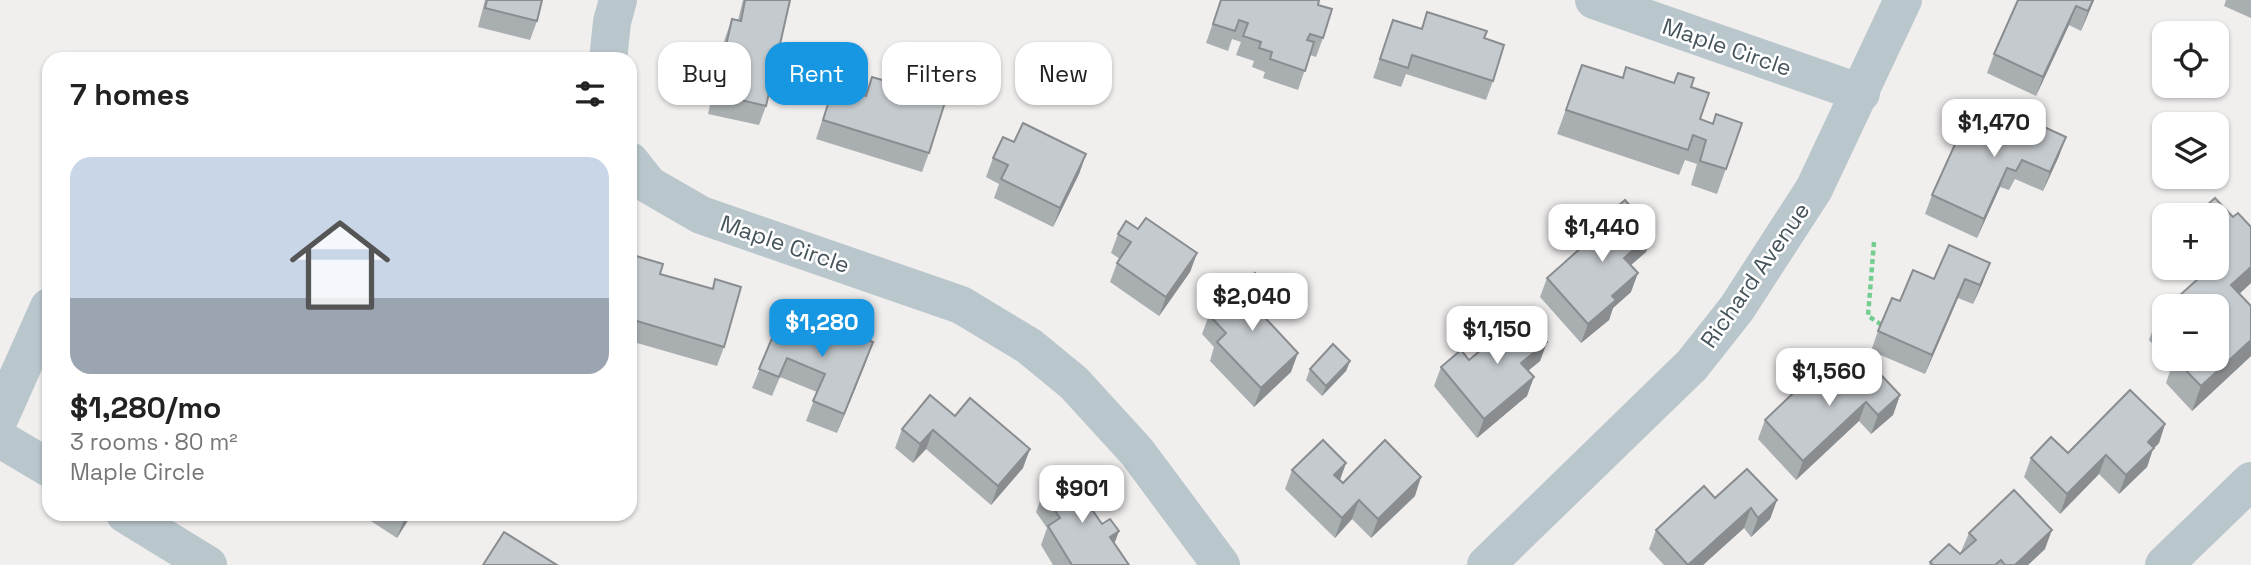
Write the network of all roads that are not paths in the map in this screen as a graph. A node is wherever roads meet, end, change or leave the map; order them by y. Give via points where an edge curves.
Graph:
1 (618, 0) edge
2 (1594, 0) edge
3 (1903, 0) edge
4 (609, 52) edge
5 (1861, 93) junction
6 (637, 170) edge
7 (42, 323) edge
8 (0, 417) edge
9 (0, 439) edge
10 (42, 464) edge
11 (2251, 481) edge
12 (136, 521) edge
13 (208, 565) edge
14 (1221, 565) edge
15 (1486, 565) edge
16 (2164, 565) edge

1 - 4 street
2 - 5 street, Maple Circle
3 - 5 street, Richard Avenue
5 - 15 street, Richard Avenue via 1814,189 1737,309 1692,365
6 - 14 street, Maple Circle via 649,185 701,215 961,305 1029,346 1074,383 1137,452
7 - 8 street
9 - 10 street
11 - 16 street
12 - 13 street

